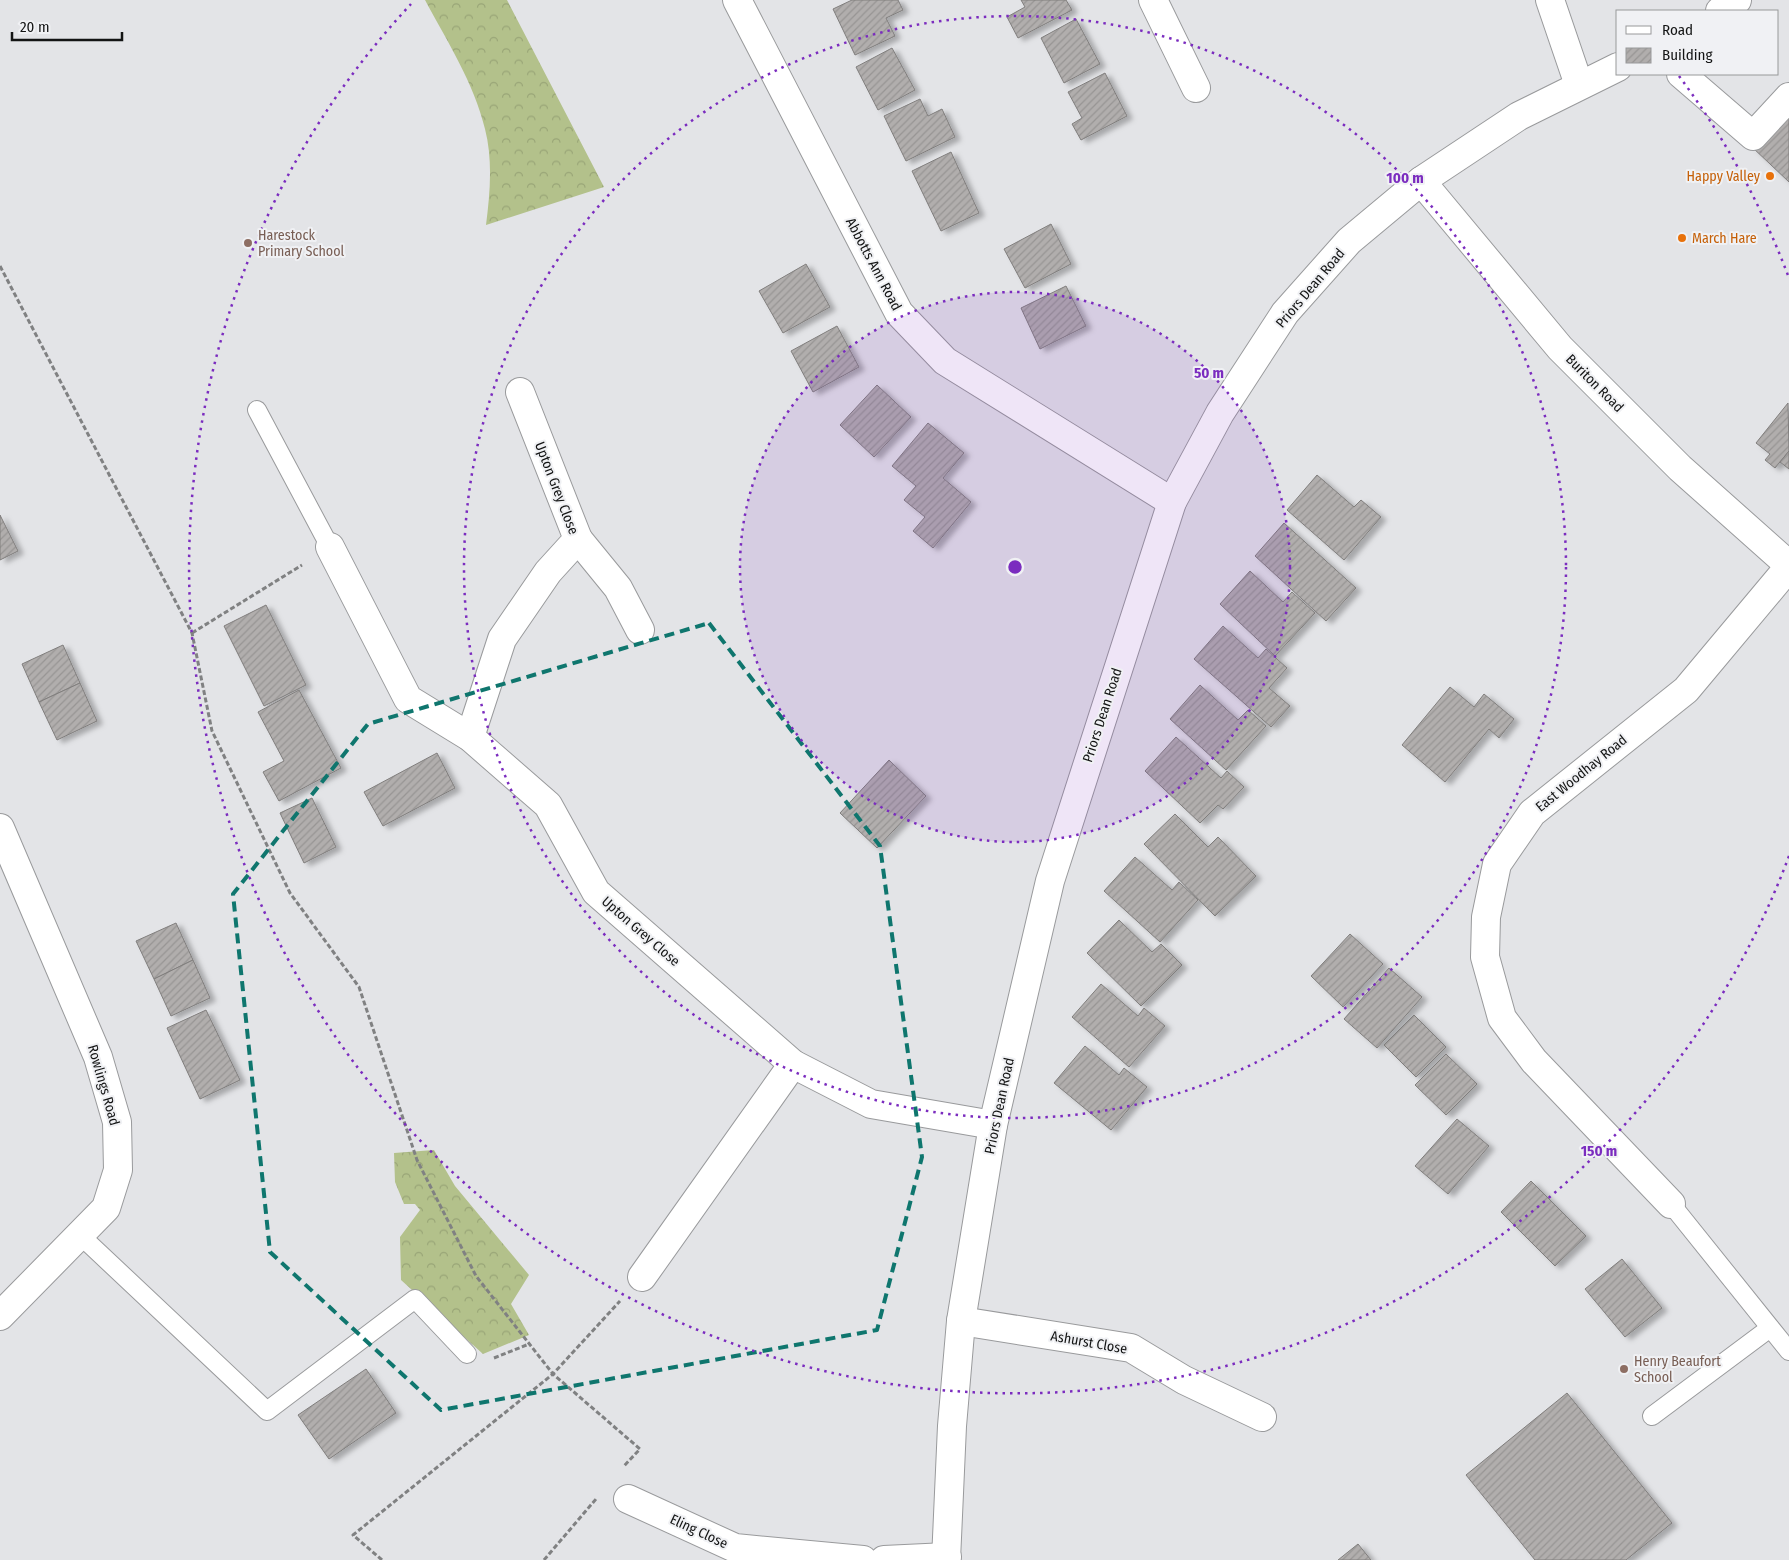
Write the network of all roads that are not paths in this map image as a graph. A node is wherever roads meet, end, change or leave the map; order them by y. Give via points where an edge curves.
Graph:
1 (737, 0) edge
2 (1153, 0) edge
3 (1550, 0) edge
4 (1737, 0) edge
5 (1722, 10) edge
6 (1616, 68) edge
7 (1682, 75) edge
8 (1580, 85) junction
9 (1196, 88) dead end
10 (1789, 97) edge
11 (1421, 182) junction
12 (520, 392) dead end
13 (257, 410) dead end
14 (1172, 502) junction
15 (578, 539) junction
16 (330, 547) joint
17 (1789, 566) edge
18 (640, 630) dead end
19 (470, 737) junction
20 (0, 828) edge
21 (793, 1064) junction
22 (993, 1125) junction
23 (1671, 1204) joint
24 (80, 1235) junction
25 (642, 1277) road end
26 (0, 1316) edge
27 (961, 1321) junction
28 (1770, 1328) junction
29 (1789, 1351) edge
30 (466, 1354) dead end
31 (1652, 1416) dead end
32 (1262, 1417) dead end
33 (628, 1499) dead end
34 (946, 1558) edge
35 (862, 1560) edge
36 (884, 1560) edge

1 - 14 street, Abbotts Ann Road via 899,312 945,361
2 - 9 street
3 - 8 street
4 - 5 street
6 - 8 street, Priors Dean Road
7 - 10 street via 1753,136
8 - 11 street, Priors Dean Road via 1519,116
11 - 14 street, Priors Dean Road via 1349,241 1285,313 1220,413
11 - 17 street, Buriton Road via 1560,348 1680,468
12 - 15 street, Upton Grey Close
13 - 16 lane
14 - 22 street, Priors Dean Road via 1050,881
15 - 18 street via 618,588
15 - 19 street, Upton Grey Close via 548,572 502,639
16 - 19 street, Upton Grey Close via 408,700
17 - 23 street, East Woodhay Road via 1686,690 1532,813 1497,864 1486,917 1485,957 1502,1018 1534,1061
19 - 21 street, Upton Grey Close via 548,805 596,892
20 - 24 street, Rowlings Road via 98,1057 117,1122 118,1170 106,1208
21 - 22 street, Upton Grey Close via 871,1104
21 - 25 street
22 - 27 street, Priors Dean Road
23 - 28 lane
24 - 26 street, Rowlings Road
24 - 30 lane via 267,1411 414,1299
27 - 32 street, Ashurst Close via 1131,1348 1184,1380
27 - 34 street, Priors Dean Road
28 - 29 lane
28 - 31 lane
33 - 35 street, Eling Close via 735,1548
34 - 36 street

